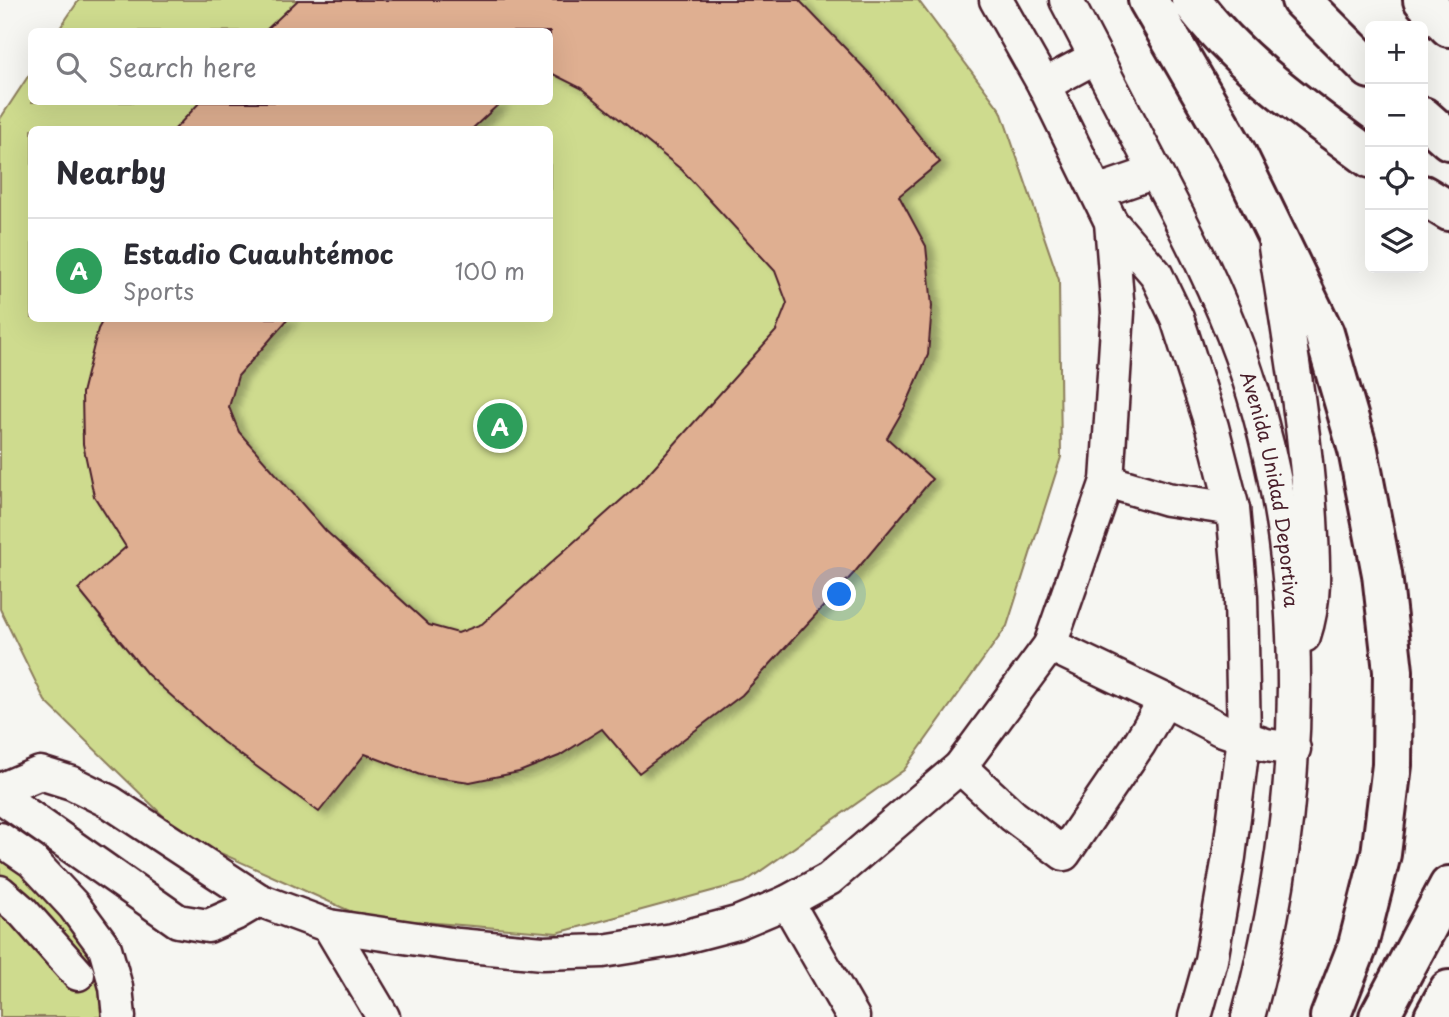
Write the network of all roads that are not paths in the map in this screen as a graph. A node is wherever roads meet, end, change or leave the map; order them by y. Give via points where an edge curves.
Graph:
1 (996, 0) edge
2 (1066, 0) edge
3 (1148, 0) edge
4 (1191, 0) edge
5 (1301, 0) edge
6 (1423, 0) edge
7 (1449, 27) edge
8 (1096, 57) junction
9 (1365, 64) edge
10 (1044, 85) junction
11 (1428, 121) edge
12 (1449, 140) edge
13 (1365, 154) edge
14 (1155, 172) junction
15 (1097, 192) junction
16 (1428, 198) edge
17 (1449, 211) edge
18 (1111, 222) junction
19 (1272, 225) junction
20 (1107, 481) junction
21 (1233, 509) junction
22 (1241, 597) junction
23 (1290, 598) junction
24 (1050, 645) junction
25 (1296, 660) junction
26 (1165, 699) junction
27 (1244, 737) junction
28 (1294, 749) junction
29 (960, 767) junction
30 (0, 790) edge
31 (0, 796) edge
32 (0, 839) edge
33 (1224, 886) junction
34 (1449, 886) edge
35 (0, 892) edge
36 (1276, 892) junction
37 (258, 900) junction
38 (788, 902) junction
39 (329, 926) junction
40 (1211, 960) junction
41 (78, 974) dead end
42 (1260, 974) junction
43 (1449, 989) edge
44 (119, 1017) edge
45 (383, 1017) edge
46 (853, 1017) edge
47 (1195, 1017) edge
48 (1248, 1017) edge
49 (1330, 1017) edge
50 (1379, 1017) edge
51 (1434, 1017) edge

1 - 10 street
2 - 8 street, Avenida Unidad Deportiva
3 - 19 main road via 1237,154
4 - 13 main road via 1207,21 1288,97
5 - 9 main road
6 - 7 main road
8 - 10 street
8 - 14 street, Avenida Unidad Deportiva
10 - 15 street
11 - 12 main road
14 - 15 street
14 - 23 street, Avenida Unidad Deportiva via 1203,263 1241,357 1280,506
15 - 18 street
16 - 17 main road
18 - 20 street via 1118,312
18 - 21 street via 1156,274 1177,318
19 - 25 street via 1307,459 1314,567 1309,622
19 - 49 main road via 1324,333 1358,450 1382,574 1394,671 1392,765 1381,854 1358,945
20 - 21 street via 1167,499
20 - 24 street
21 - 22 street
22 - 23 street
22 - 27 street
23 - 25 street, Avenida Unidad Deportiva
24 - 26 street
24 - 29 street
25 - 28 street, Avenida Unidad Deportiva
26 - 27 street
26 - 29 street via 1064,854 1013,816
27 - 28 street
27 - 33 street
28 - 36 street, Avenida Unidad Deportiva
29 - 38 street via 829,879
30 - 37 street via 40,773 72,783 110,802
31 - 37 street via 178,921 208,926
32 - 44 street via 32,861 105,948 117,988
33 - 36 street
33 - 40 street
34 - 50 main road
35 - 41 street
36 - 42 street, Avenida Unidad Deportiva
37 - 39 street
38 - 39 street via 737,923 603,951 543,953
38 - 46 street
39 - 45 street
40 - 42 street
40 - 47 street
42 - 48 street, Avenida Unidad Deportiva
43 - 51 main road

